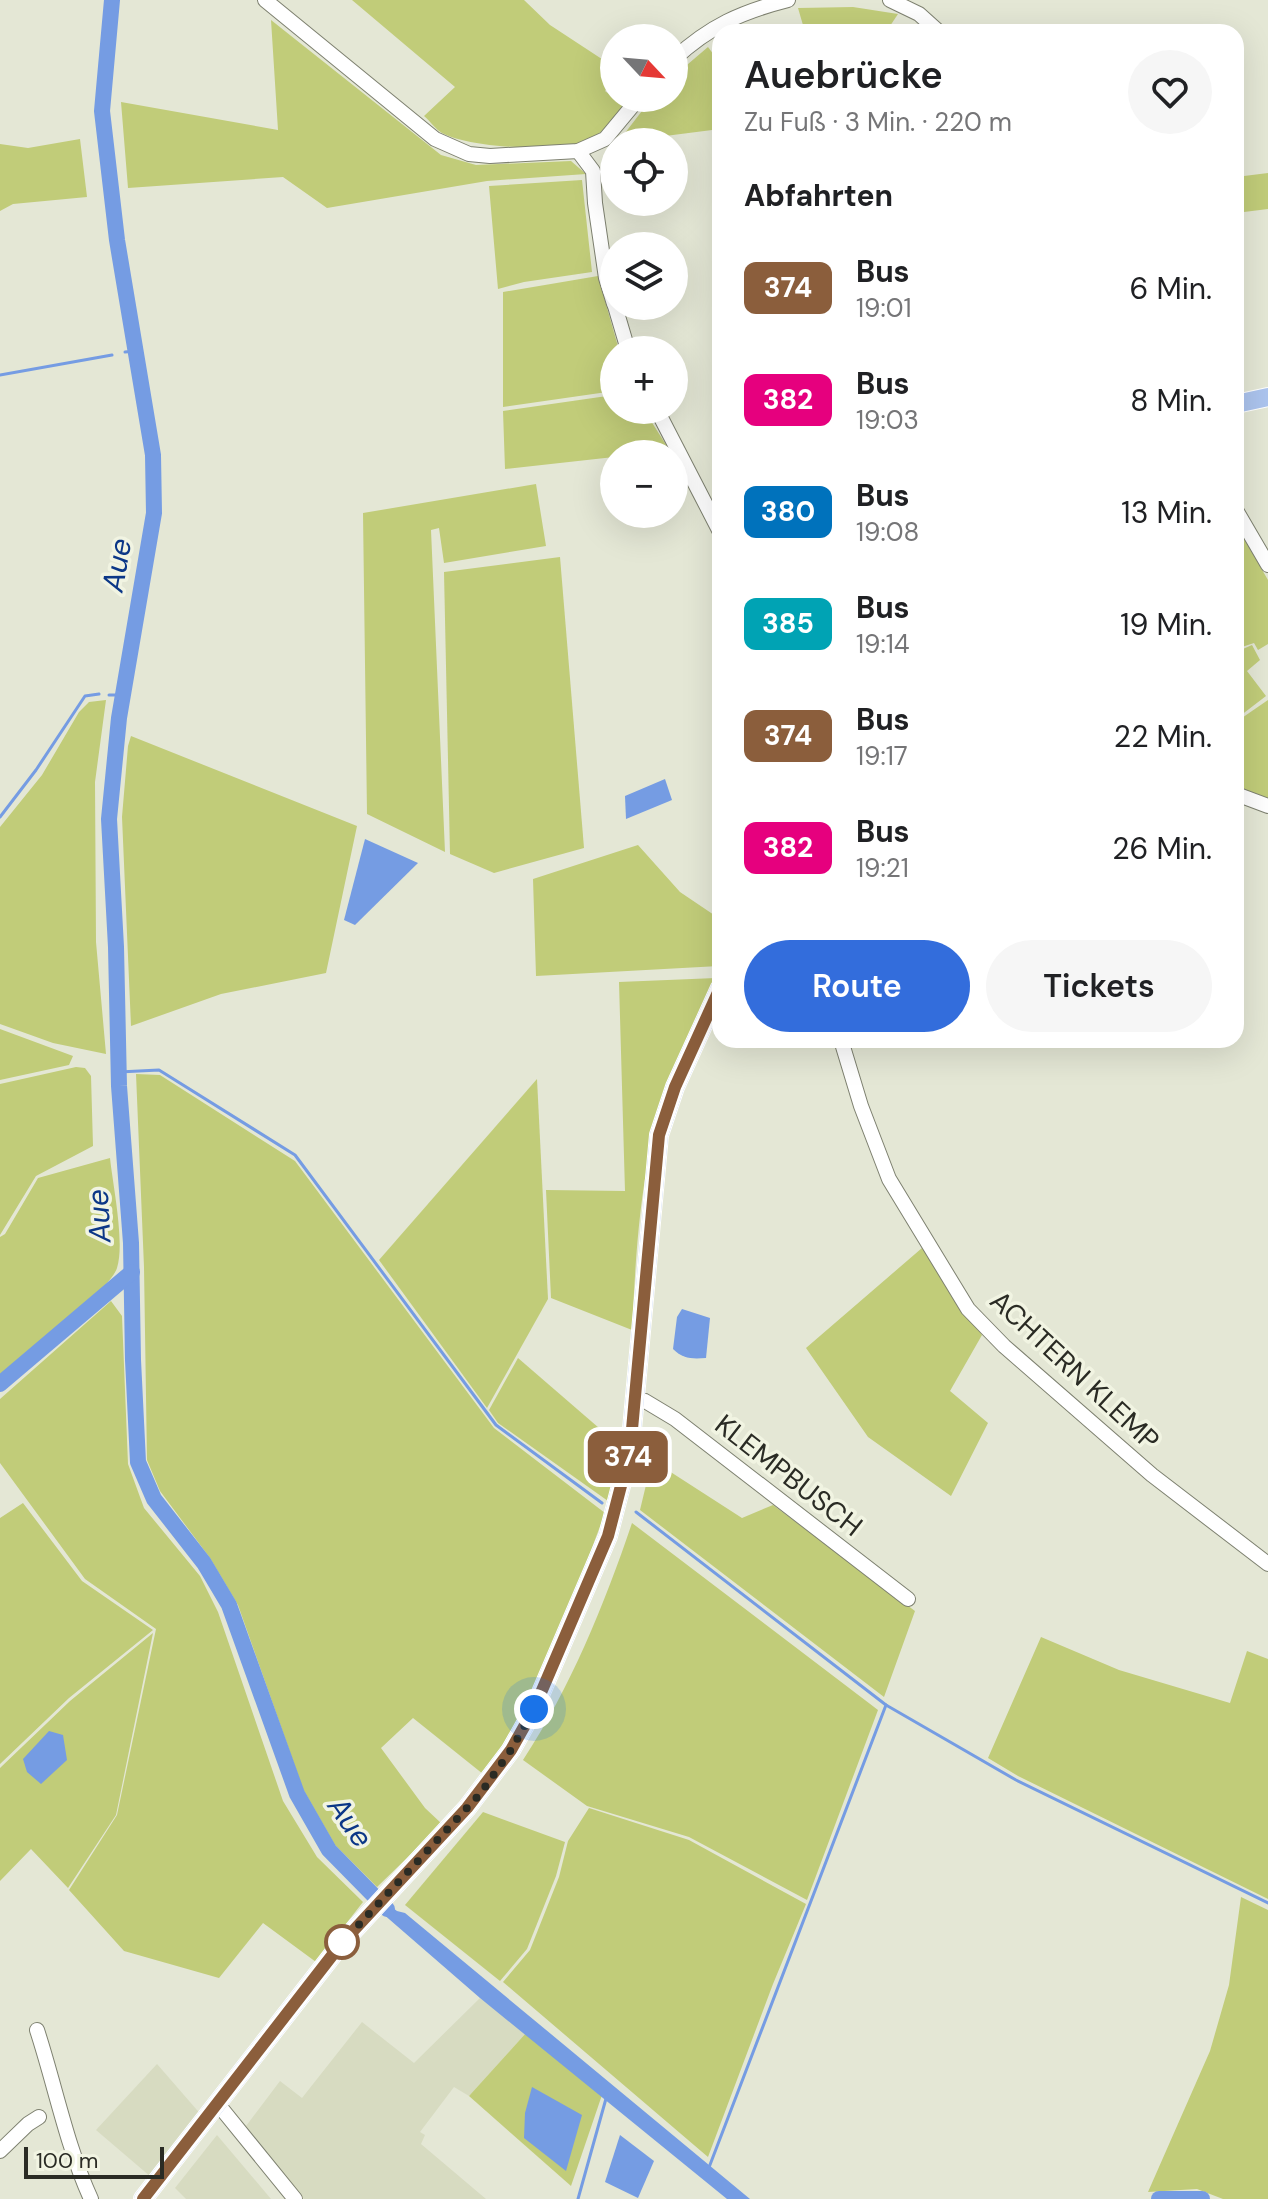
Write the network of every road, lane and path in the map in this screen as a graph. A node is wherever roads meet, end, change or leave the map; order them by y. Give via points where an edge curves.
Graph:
1 (265, 0) edge
2 (788, 0) edge
3 (890, 0) edge
4 (722, 24) edge
5 (930, 24) edge
6 (712, 30) edge
7 (688, 46) edge
8 (627, 112) edge
9 (614, 128) edge
10 (600, 141) edge
11 (578, 151) junction
12 (600, 152) edge
13 (593, 171) junction
14 (600, 237) edge
15 (1268, 397) edge
16 (1244, 402) edge
17 (664, 424) edge
18 (712, 517) edge
19 (1244, 524) edge
20 (1268, 565) edge
21 (1244, 797) edge
22 (1268, 806) edge
23 (712, 1006) edge
24 (843, 1048) edge
25 (634, 1400) junction
26 (1268, 1564) edge
27 (908, 1599) dead end
28 (37, 2030) dead end
29 (217, 2103) junction
30 (39, 2117) dead end
31 (0, 2151) edge
32 (91, 2199) edge
33 (143, 2199) edge
34 (295, 2199) edge

1 - 11 street via 435,139 455,149 490,156
2 - 4 street via 747,10
3 - 5 street
6 - 7 street
8 - 9 street
10 - 11 street
11 - 13 street
12 - 13 street
13 - 14 street
15 - 16 main road
17 - 18 street
19 - 20 street
21 - 22 street
23 - 25 main road via 659,1135
24 - 26 street, ACHTERN KLEMP via 889,1179 968,1309 1152,1475
25 - 27 street, KLEMPBUSCH via 675,1419
25 - 29 main road via 630,1451 608,1536 534,1709 511,1750 480,1794 367,1914
28 - 32 street
29 - 33 main road
29 - 34 street
30 - 31 street

